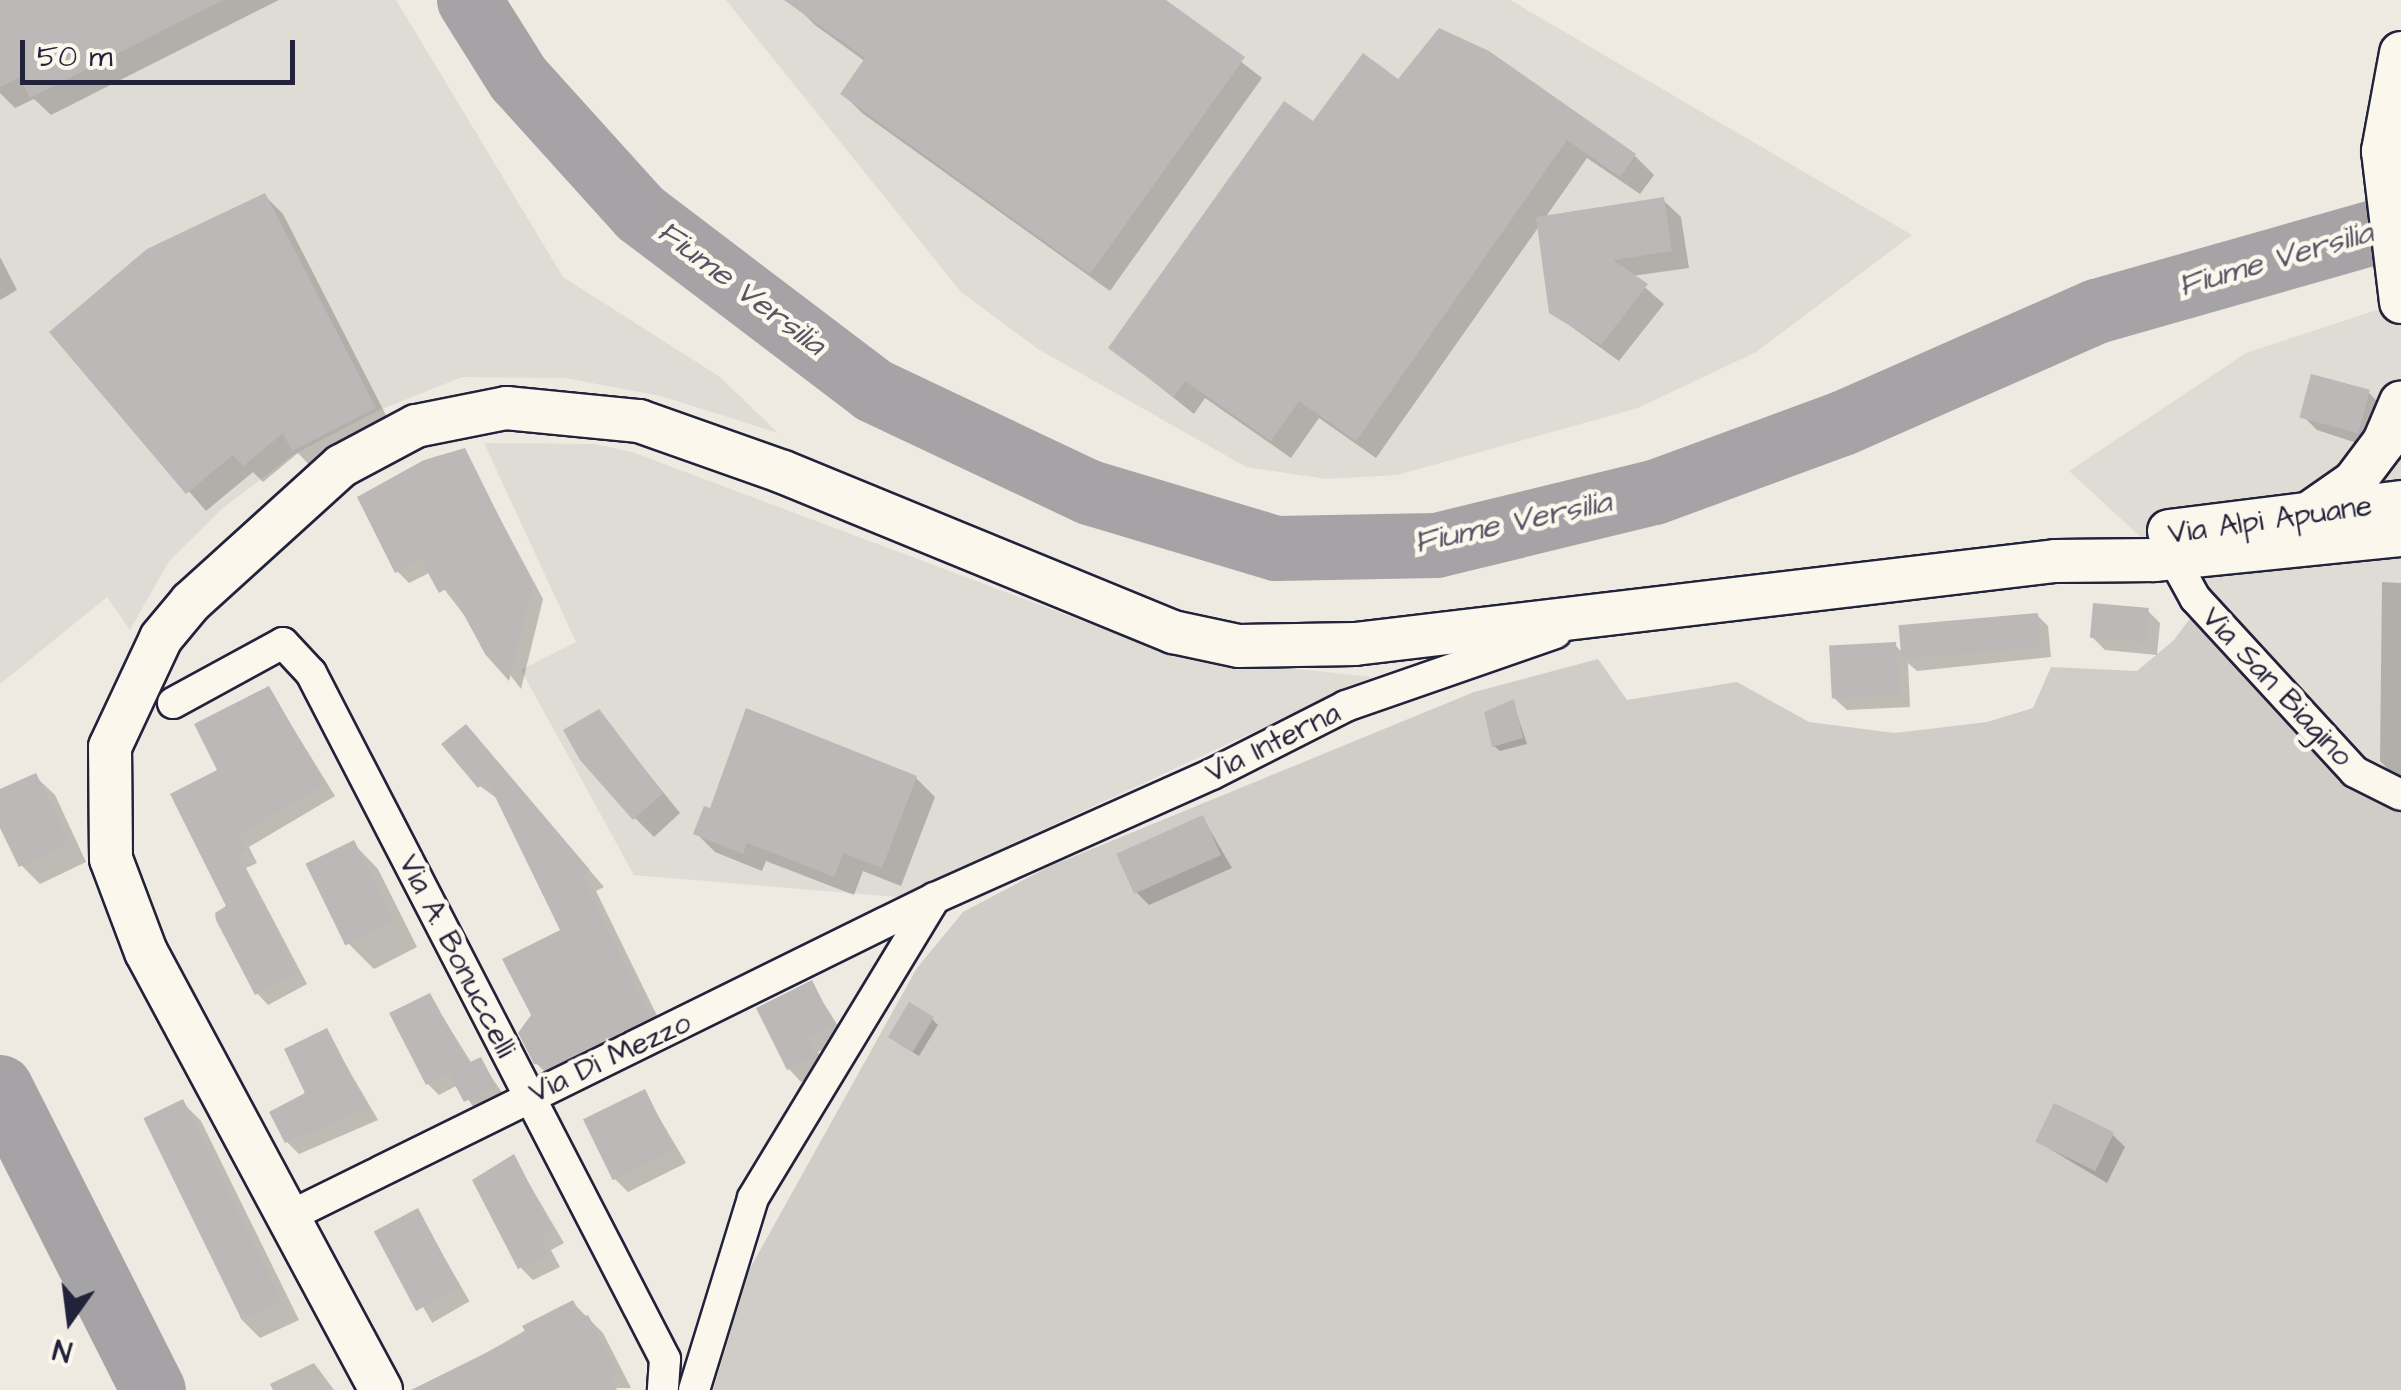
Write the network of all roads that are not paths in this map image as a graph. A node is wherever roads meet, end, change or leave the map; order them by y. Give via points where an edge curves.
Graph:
1 (2401, 53) edge
2 (2401, 302) edge
3 (2401, 402) edge
4 (2393, 457) edge
5 (2401, 502) edge
6 (2314, 510) junction
7 (2401, 514) edge
8 (2401, 535) edge
9 (2260, 549) junction
10 (2173, 558) junction
11 (2083, 561) junction
12 (1620, 611) junction
13 (173, 703) dead end
14 (2401, 794) edge
15 (935, 898) junction
16 (529, 1096) junction
17 (284, 1218) junction
18 (381, 1390) edge
19 (663, 1390) edge
20 (694, 1390) edge

1 - 2 main road via 2386,105 2386,185
3 - 4 main road
4 - 6 main road
5 - 6 main road, Via Alpi Apuane
6 - 11 main road, Via Alpi Apuane via 2171,530
7 - 9 main road via 2390,521 2281,534
8 - 9 main road
9 - 10 main road
10 - 11 main road
10 - 14 street, Via San Biagino via 2195,598 2355,772
11 - 12 main road
12 - 15 street, Via Interna via 1346,706
12 - 17 main road via 1354,644 1239,646 1173,632 783,472 639,422 506,408 416,426 342,466 191,602 161,638 110,747 111,858 146,952 178,1001
13 - 16 street, Via A. Bonuccelli via 283,643 311,673
15 - 16 street, Via Di Mezzo
15 - 20 street via 754,1198
16 - 17 street, Via Di Mezzo
16 - 19 street, Via A. Bonuccelli via 665,1359
17 - 18 main road

